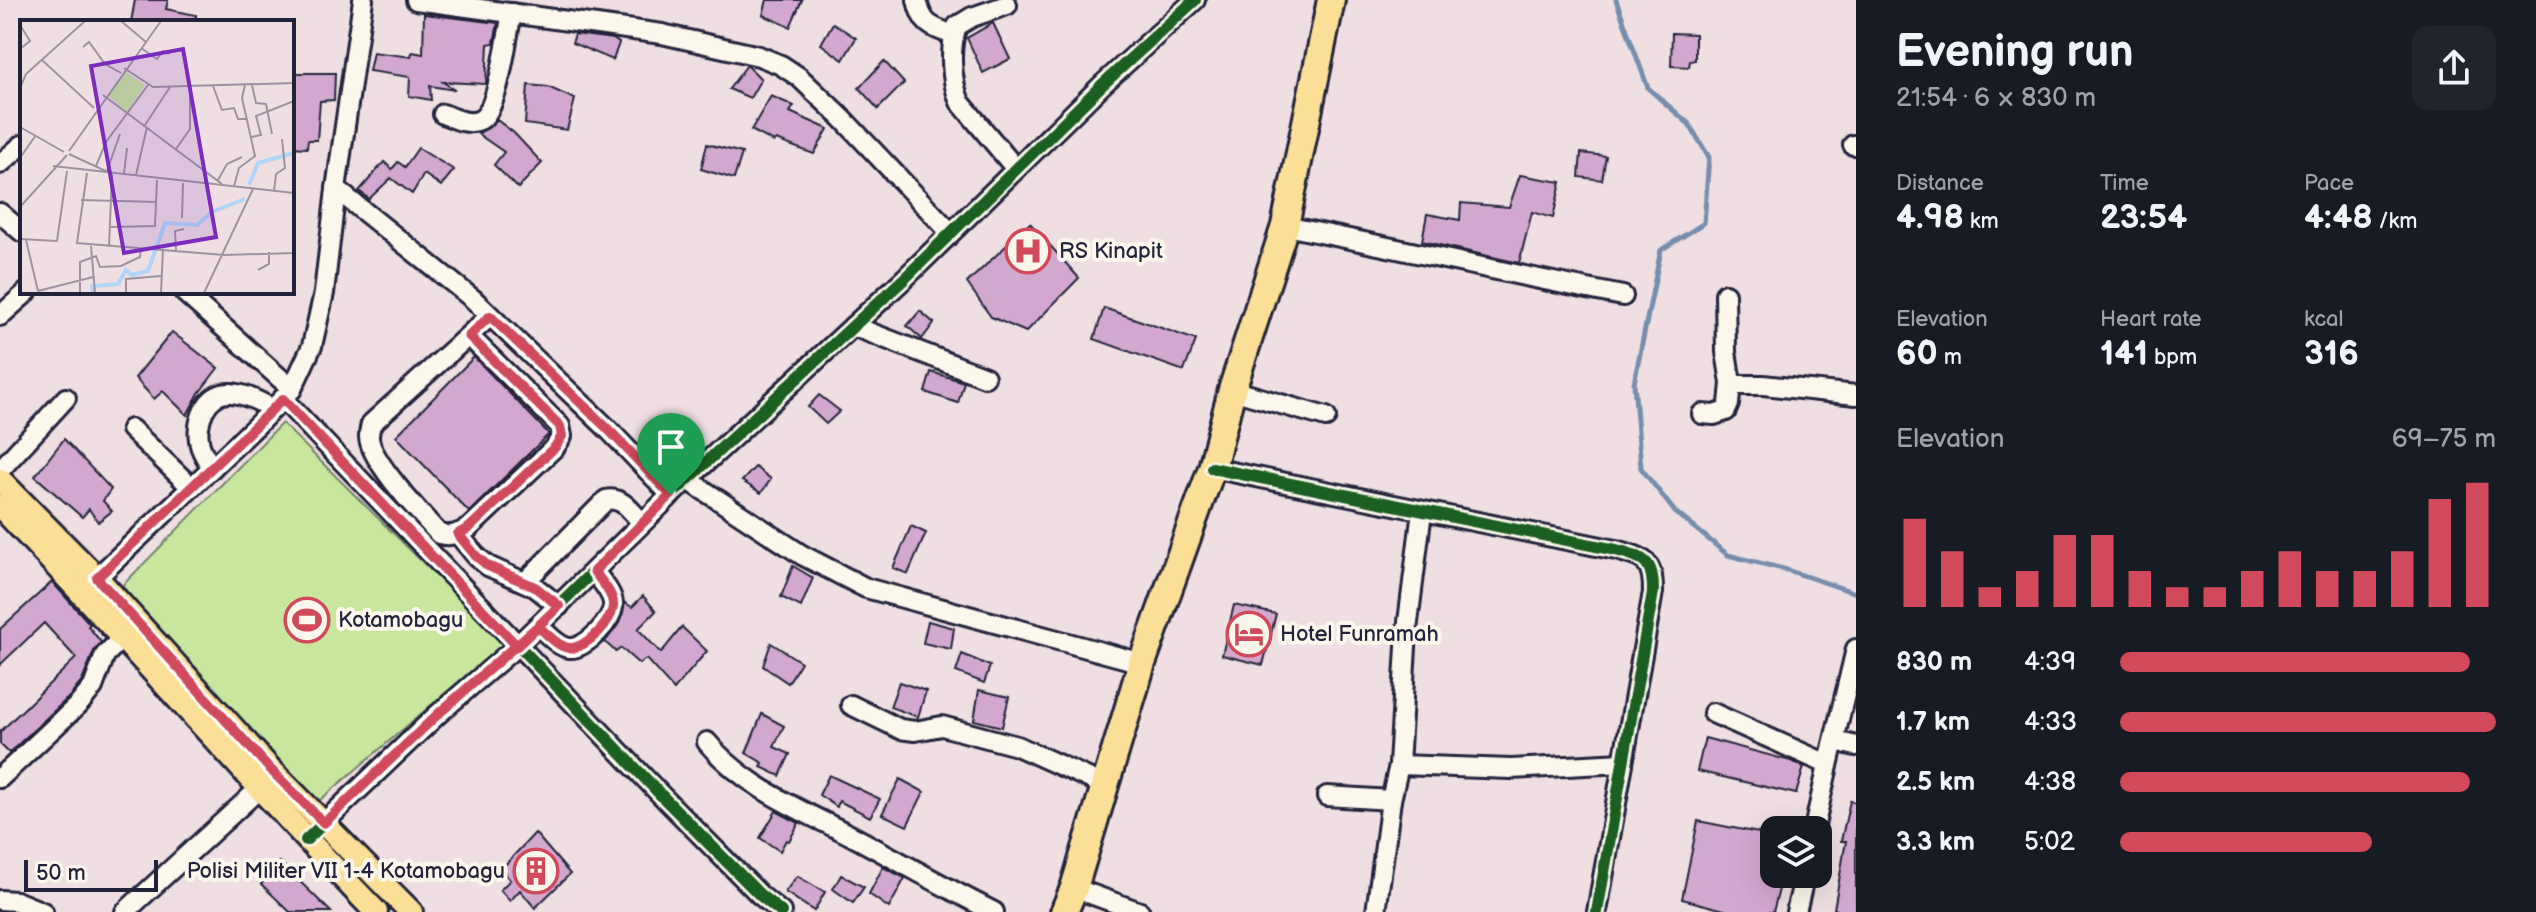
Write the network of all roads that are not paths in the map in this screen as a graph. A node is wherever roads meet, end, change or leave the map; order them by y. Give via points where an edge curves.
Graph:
1 (363, 0) edge
2 (416, 0) edge
3 (917, 0) edge
4 (1195, 0) edge
5 (1331, 0) edge
6 (1007, 5) dead end
7 (512, 13) junction
8 (954, 35) junction
9 (443, 114) dead end
10 (20, 147) edge
11 (0, 164) edge
12 (1016, 169) junction
13 (336, 189) junction
14 (0, 213) edge
15 (1285, 226) junction
16 (20, 230) edge
17 (950, 232) junction
18 (25, 294) edge
19 (186, 294) edge
20 (1725, 294) dead end
21 (1623, 296) dead end
22 (0, 316) edge
23 (490, 316) junction
24 (853, 326) junction
25 (469, 336) junction
26 (985, 377) dead end
27 (1731, 383) junction
28 (1232, 390) junction
29 (1856, 395) edge
30 (66, 398) dead end
31 (283, 399) junction
32 (1702, 414) dead end
33 (1326, 417) dead end
34 (131, 429) dead end
35 (212, 468) junction
36 (1212, 468) junction
37 (0, 470) edge
38 (0, 480) edge
39 (688, 480) junction
40 (191, 487) junction
41 (671, 495) junction
42 (0, 506) edge
43 (1422, 511) junction
44 (642, 523) junction
45 (458, 534) junction
46 (594, 571) junction
47 (525, 582) junction
48 (89, 585) junction
49 (559, 606) junction
50 (538, 626) junction
51 (122, 638) junction
52 (517, 646) junction
53 (1856, 649) edge
54 (1142, 663) junction
55 (851, 705) dead end
56 (1713, 713) dead end
57 (1835, 741) junction
58 (707, 742) dead end
59 (1856, 746) edge
60 (1623, 763) junction
61 (1827, 764) junction
62 (1399, 765) junction
63 (0, 778) edge
64 (1106, 786) junction
65 (260, 788) junction
66 (1327, 796) dead end
67 (1391, 800) junction
68 (1817, 816) edge
69 (324, 823) junction
70 (306, 840) junction
71 (1802, 888) edge
72 (0, 900) edge
73 (1069, 900) edge
74 (43, 912) edge
75 (125, 912) edge
76 (376, 912) edge
77 (411, 912) edge
78 (781, 912) edge
79 (994, 912) edge
80 (1140, 912) edge
81 (1376, 912) edge
82 (1597, 912) edge
83 (1796, 912) edge

1 - 13 street
2 - 7 street
3 - 8 street via 928,25
4 - 12 street
5 - 15 highway
6 - 8 street via 972,17 957,26
7 - 9 street via 487,115 465,122
7 - 17 street via 662,34 781,65 842,118
8 - 12 street via 954,89 960,102
10 - 11 street
12 - 17 street
13 - 23 street
13 - 31 street via 312,346
14 - 16 street
15 - 21 street
15 - 28 highway
17 - 24 street
18 - 22 street
19 - 31 street
20 - 27 street
23 - 25 street
23 - 41 street
24 - 26 street
24 - 39 street
25 - 45 street via 560,426 562,436
25 - 45 street via 371,424 369,438 394,482 439,534
27 - 29 street
27 - 32 street via 1726,411
28 - 33 street
28 - 36 highway
30 - 37 street
31 - 35 street
31 - 35 street via 222,393 212,399 200,415 199,430
31 - 52 street
34 - 40 street
35 - 40 street
36 - 43 street
36 - 54 highway
38 - 48 main road
39 - 41 street
39 - 54 street via 802,555 866,588
40 - 48 street
41 - 44 street
42 - 48 main road
43 - 60 street via 1616,550 1649,564 1653,592
43 - 62 street via 1407,630
44 - 46 street
44 - 47 street via 622,502 606,500
45 - 47 street via 488,566
46 - 49 street
46 - 50 street via 614,605 611,617 593,637 569,648
47 - 49 street
48 - 51 main road
48 - 69 main road
49 - 50 street
50 - 52 street
51 - 63 street via 105,655 93,687 79,704
51 - 65 main road
52 - 69 street
52 - 78 street
53 - 57 street
54 - 64 highway
55 - 64 street via 900,729 942,726 1017,746
56 - 61 street
57 - 59 street
57 - 61 street
58 - 79 street via 738,773 792,806
60 - 62 street via 1511,769
60 - 82 street
61 - 68 street
62 - 67 street
64 - 73 highway
65 - 70 main road
65 - 75 street
66 - 67 street
67 - 81 street
69 - 70 street
69 - 77 main road
70 - 76 main road
71 - 83 street
72 - 74 street
73 - 80 street

